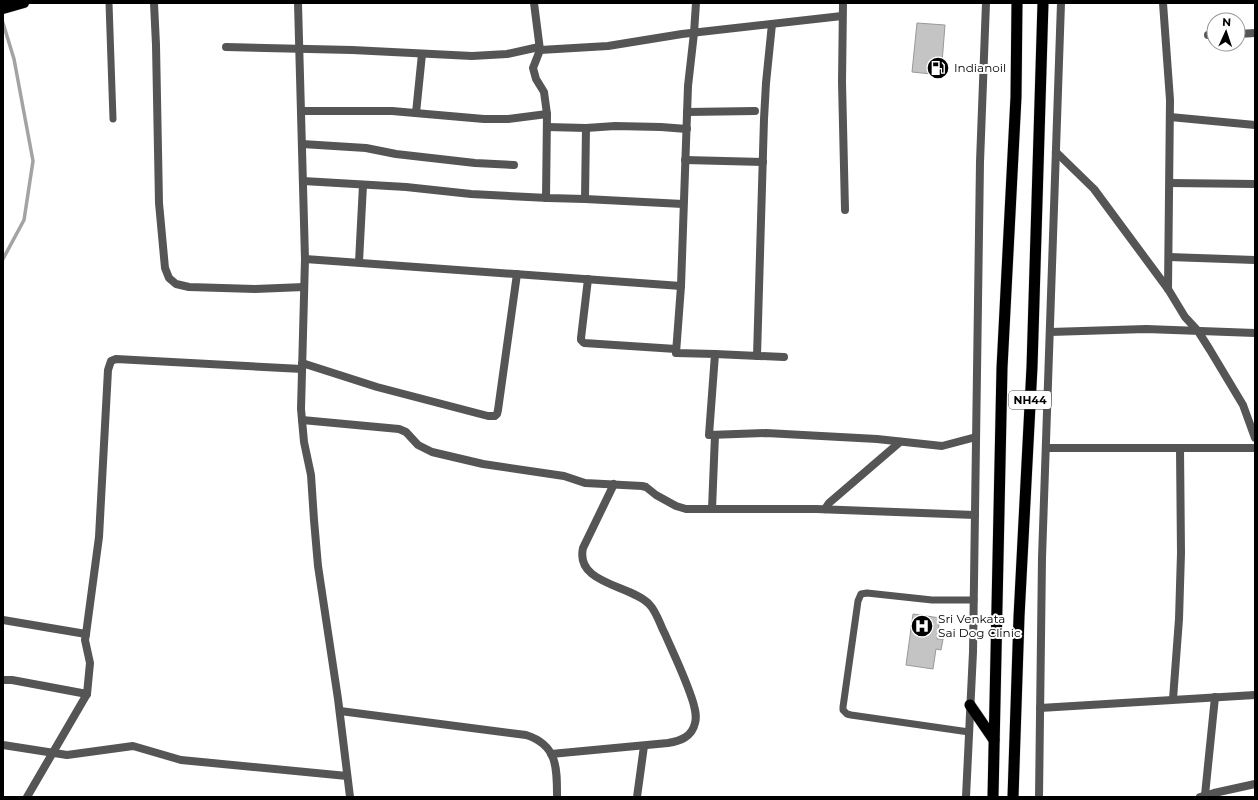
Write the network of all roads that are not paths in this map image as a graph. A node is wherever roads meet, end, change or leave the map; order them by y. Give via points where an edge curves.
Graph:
1 (108, 3) edge
2 (154, 3) edge
3 (298, 3) edge
4 (534, 3) edge
5 (696, 3) edge
6 (843, 3) edge
7 (986, 3) edge
8 (1016, 3) edge
9 (1043, 3) edge
10 (1061, 3) edge
11 (1164, 3) edge
12 (20, 4) edge
13 (3, 9) edge
14 (842, 16) junction
15 (772, 24) junction
16 (694, 33) junction
17 (226, 47) dead end
18 (540, 48) junction
19 (299, 49) junction
20 (422, 54) junction
21 (301, 111) junction
22 (755, 111) dead end
23 (687, 112) junction
24 (416, 113) junction
25 (547, 114) junction
26 (1170, 117) junction
27 (113, 120) dead end
28 (1255, 125) edge
29 (547, 127) junction
30 (586, 128) junction
31 (687, 129) junction
32 (302, 144) junction
33 (1056, 152) junction
34 (685, 160) junction
35 (763, 162) junction
36 (514, 165) dead end
37 (302, 181) junction
38 (1170, 182) junction
39 (1255, 184) edge
40 (363, 185) junction
41 (546, 198) junction
42 (585, 199) junction
43 (683, 204) junction
44 (845, 210) dead end
45 (1168, 257) junction
46 (305, 259) junction
47 (1255, 260) edge
48 (359, 262) junction
49 (517, 274) junction
50 (588, 280) junction
51 (681, 286) junction
52 (304, 287) junction
53 (1168, 289) junction
54 (1198, 331) junction
55 (1050, 332) junction
56 (1255, 333) edge
57 (676, 349) junction
58 (715, 354) junction
59 (757, 356) junction
60 (784, 357) dead end
61 (302, 366) junction
62 (302, 420) junction
63 (715, 435) junction
64 (976, 437) junction
65 (1255, 438) edge
66 (900, 442) junction
67 (1046, 448) junction
68 (1180, 448) junction
69 (1255, 448) edge
70 (614, 484) junction
71 (712, 509) junction
72 (825, 509) junction
73 (975, 515) junction
74 (974, 600) junction
75 (3, 620) edge
76 (86, 634) junction
77 (3, 680) edge
78 (86, 694) junction
79 (1255, 695) edge
80 (1215, 697) junction
81 (1173, 699) junction
82 (970, 705) junction
83 (1040, 708) junction
84 (340, 711) junction
85 (969, 732) junction
86 (994, 740) junction
87 (3, 745) edge
88 (644, 746) junction
89 (53, 754) junction
90 (551, 754) junction
91 (347, 776) junction
92 (1255, 784) edge
93 (1202, 796) edge
94 (27, 797) edge
95 (350, 797) edge
96 (557, 797) edge
97 (637, 797) edge
98 (966, 797) edge
99 (993, 797) edge
100 (1013, 797) edge
101 (1039, 797) edge

1 - 27 lane
2 - 52 street via 159,203 165,268 169,278 176,284 189,287
3 - 19 street
4 - 18 street
5 - 16 street
6 - 14 street
7 - 64 street via 980,162
8 - 86 highway, NH44 via 1016,97 1002,368
9 - 100 highway, NH44 via 1032,367
10 - 33 street
11 - 26 street
12 - 13 main road
14 - 15 street
14 - 44 street
15 - 16 street
15 - 35 street via 766,83
16 - 18 street via 608,46
16 - 23 street
17 - 19 street
18 - 20 street via 501,55
18 - 25 street via 533,68 544,92
19 - 20 street
19 - 21 street
20 - 24 street
21 - 24 street
21 - 32 street
22 - 23 street
23 - 31 street
24 - 25 street via 484,119
25 - 29 street
26 - 28 street
26 - 38 street
29 - 30 street
29 - 41 street
30 - 31 street via 646,126
30 - 42 street
31 - 34 street
32 - 36 street via 366,148 396,154
32 - 37 street
33 - 53 street via 1094,189
33 - 55 street
34 - 35 street
34 - 43 street
35 - 59 street
37 - 40 street
37 - 46 street
38 - 39 street
38 - 45 street
40 - 41 street
40 - 48 street
41 - 42 street
42 - 43 street
43 - 51 street
45 - 47 street
45 - 53 street
46 - 48 street
46 - 52 street
48 - 49 street
49 - 50 street
49 - 61 street via 498,410 495,416
50 - 51 street
50 - 57 street via 581,338 584,344
51 - 57 street
52 - 61 street
53 - 54 street via 1185,317
54 - 55 street via 1146,329
54 - 56 street
54 - 65 street via 1243,405
55 - 67 street
57 - 58 street via 676,353
58 - 59 street
58 - 63 street via 709,435
59 - 60 street
61 - 62 street
61 - 76 street via 116,359 111,361 108,370 99,537
62 - 70 street via 399,429 406,432 418,445 432,452 491,466 564,476 585,483
62 - 84 street via 311,475 318,566
63 - 66 street via 766,434
63 - 71 street
64 - 66 street via 942,446
64 - 73 street
66 - 72 street
67 - 68 street
67 - 83 street
68 - 69 street
68 - 81 street via 1181,553
70 - 71 street via 646,487 681,508
70 - 88 street via 583,548 584,564 594,576 638,596 650,606 686,682 696,712 695,724 685,738 668,744
71 - 72 street
72 - 73 street
73 - 74 street
74 - 82 street
74 - 85 lane via 932,600 861,594 842,707 851,715
75 - 76 street
76 - 78 street via 90,663
77 - 78 street
78 - 89 street
79 - 80 street
80 - 81 street
80 - 93 street
81 - 83 street
82 - 85 street
82 - 86 highway
83 - 101 street
84 - 90 street via 526,735 542,743
84 - 91 street
85 - 98 street
86 - 99 highway, NH44
87 - 89 street
88 - 90 street
88 - 97 street
89 - 91 street via 78,754 133,746 181,760
89 - 94 street
90 - 96 street via 556,767
91 - 95 street
92 - 93 street

